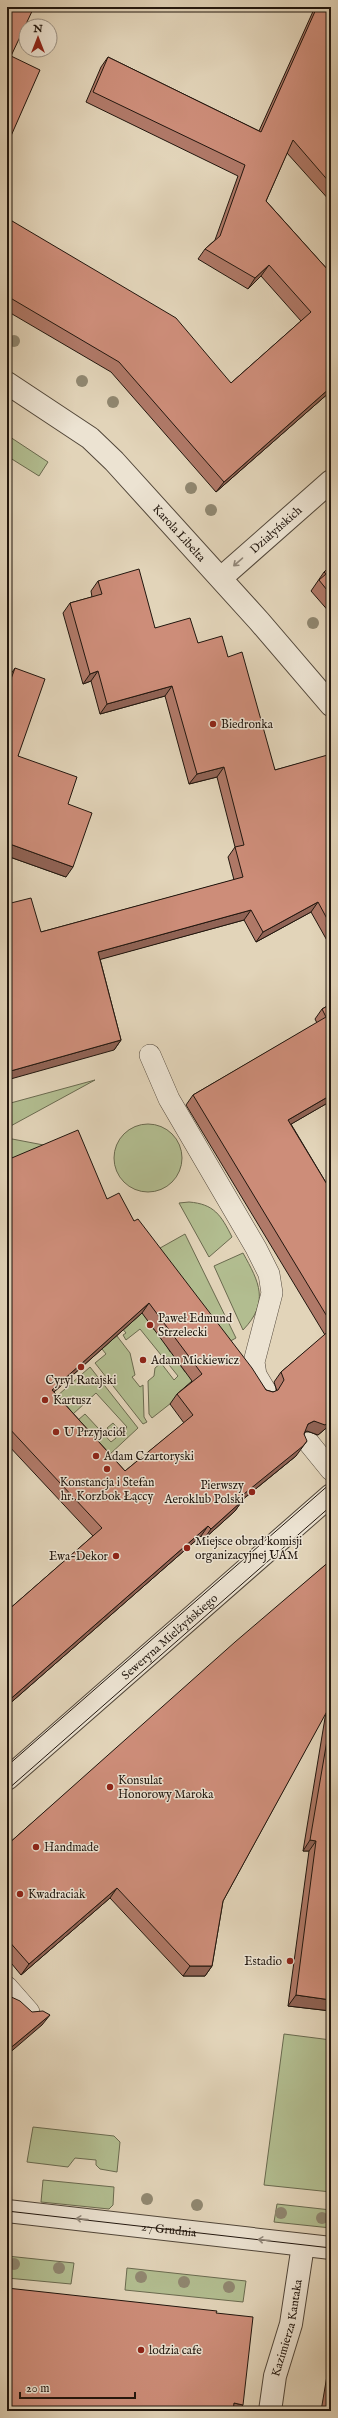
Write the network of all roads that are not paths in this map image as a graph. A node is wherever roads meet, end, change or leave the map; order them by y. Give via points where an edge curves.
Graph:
1 (7, 383) edge
2 (331, 481) edge
3 (221, 578) junction
4 (331, 705) edge
5 (150, 1055) dead end
6 (265, 1390) edge
7 (309, 1443) dead end
8 (331, 1470) edge
9 (331, 1495) edge
10 (7, 1779) edge
11 (7, 1987) edge
12 (29, 2012) edge
13 (7, 2211) edge
14 (303, 2245) junction
15 (331, 2248) edge
16 (270, 2411) edge

1 - 3 street, Karola Libelta via 90,438
2 -> 3 street, Działyńskich
3 - 4 street, Karola Libelta
5 - 6 lane via 169,1099 269,1274 272,1293 254,1362 256,1375
7 - 8 lane
9 - 10 street, Seweryna Mielżyńskiego
11 - 12 lane
14 -> 13 street, 27 Grudnia
14 - 15 street, 27 Grudnia
14 - 16 street, Kazimierza Kantaka via 291,2324 275,2376

